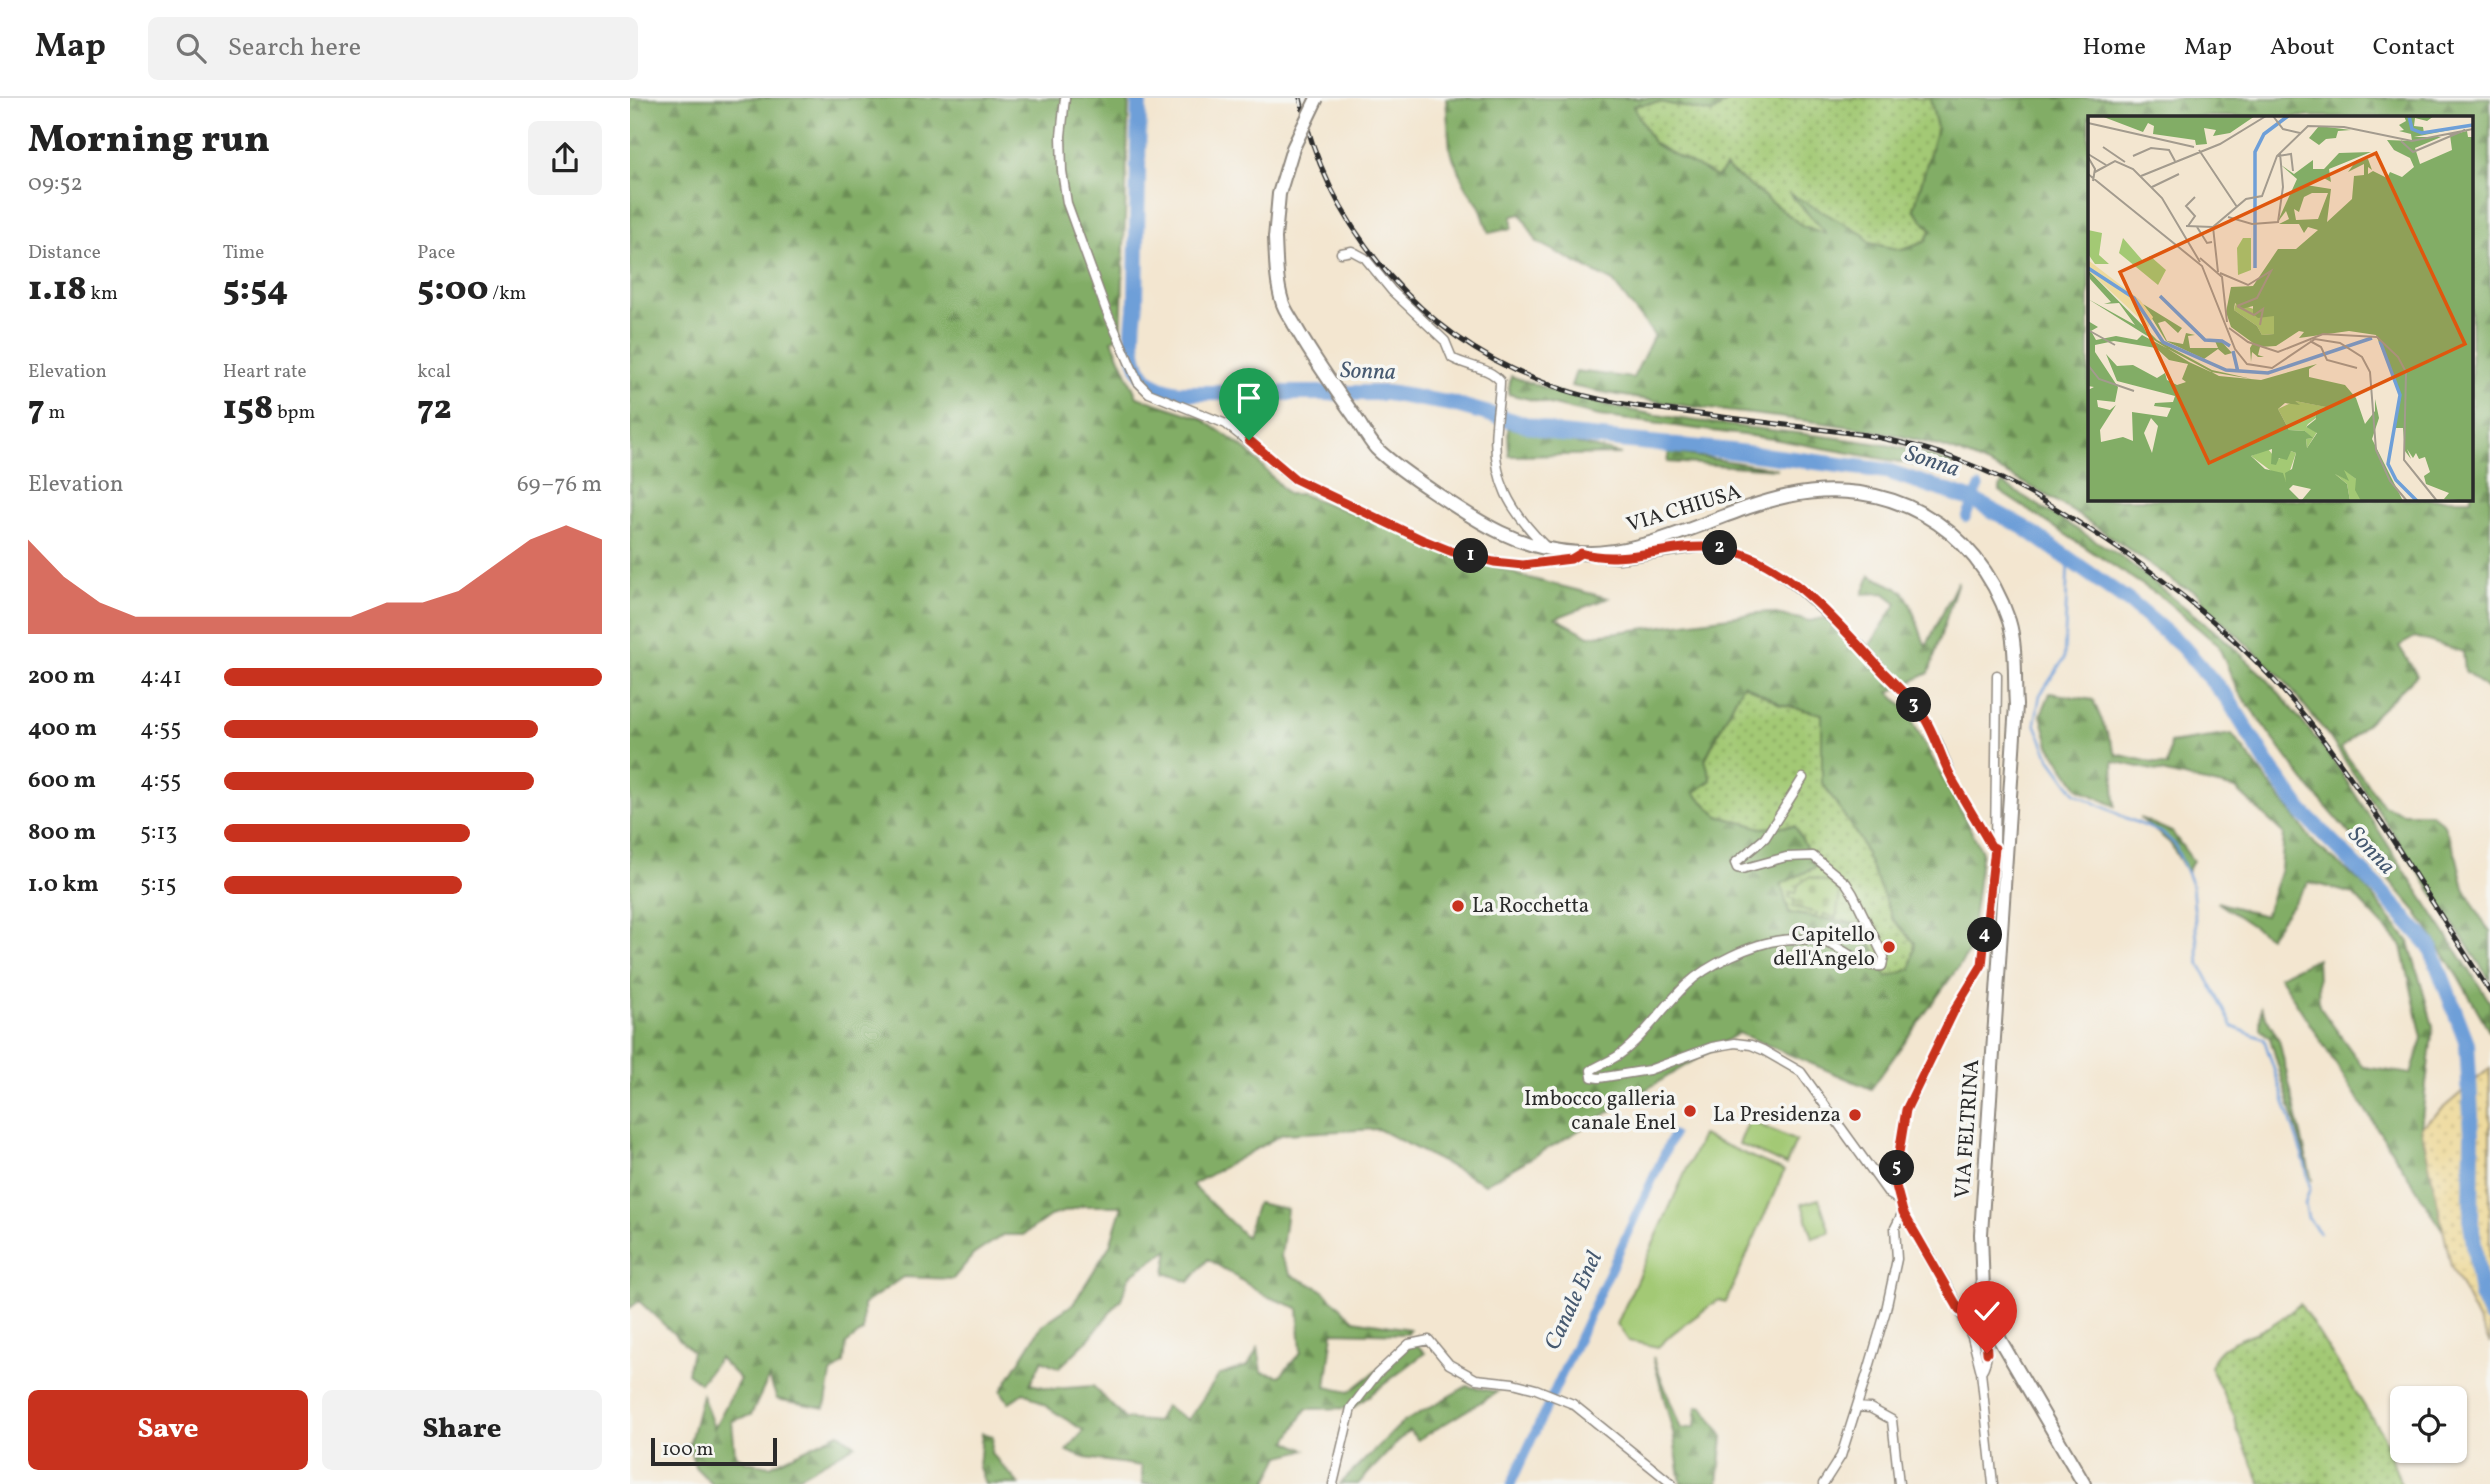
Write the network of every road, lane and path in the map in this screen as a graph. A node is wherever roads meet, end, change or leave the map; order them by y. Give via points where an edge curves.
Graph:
1 (1065, 98) edge
2 (1317, 98) edge
3 (1341, 253) dead end
4 (1549, 550) junction
5 (1581, 553) junction
6 (1997, 676) dead end
7 (1803, 778) dead end
8 (1995, 848) junction
9 (1998, 970) joint
10 (1899, 1200) junction
11 (1903, 1212) junction
12 (1983, 1291) junction
13 (1984, 1306) junction
14 (1960, 1311) junction
15 (1981, 1372) junction
16 (1857, 1407) junction
17 (1333, 1484) edge
18 (1672, 1484) edge
19 (1823, 1484) edge
20 (1899, 1484) edge
21 (1993, 1484) edge
22 (2084, 1484) edge

1 - 5 street via 1061,136 1067,203 1106,310 1138,382 1149,393 1226,424 1295,479 1453,552 1523,565 1571,559
2 - 4 main road, VIA CHIUSA, bridge via 1293,148 1279,194 1275,238 1282,303 1376,447 1477,521 1517,541
3 - 4 street via 1352,251 1365,258 1392,292 1445,341 1452,358 1494,373 1500,382 1495,448 1499,475 1508,501
4 - 5 main road, VIA CHIUSA
5 - 8 street via 1619,558 1711,546 1770,566 1860,645 1922,714 1956,786
5 - 9 main road, VIA CHIUSA via 1649,542 1787,497 1829,491 1879,496 1913,510 1941,523 1971,552 1992,581 2009,623 2013,657 2016,705
6 - 8 street
7 - 10 street via 1765,838 1735,863 1737,868 1813,856 1853,894 1884,957 1882,966 1873,968 1816,940 1798,938 1749,948 1686,984 1620,1054 1591,1070 1592,1077 1649,1070 1712,1047 1751,1045 1801,1072 1889,1194
8 - 10 street via 1982,965 1906,1110 1896,1171
9 - 12 main road, VIA FELTRINA via 1981,1234
10 - 11 street
11 - 14 street
11 - 16 street via 1895,1228 1897,1259 1886,1310
12 - 13 street, VIA FELTRINA
12 - 22 main road, VIA FELTRINA via 2000,1340
13 - 14 street via 1978,1311
13 - 15 street, VIA FELTRINA via 1987,1353
14 - 15 street
15 - 21 street, VIA FELTRINA
16 - 19 street via 1841,1456
16 - 20 street via 1870,1408 1892,1420
17 - 18 street via 1351,1408 1377,1374 1409,1344 1429,1340 1449,1364 1476,1379 1513,1383 1573,1404

